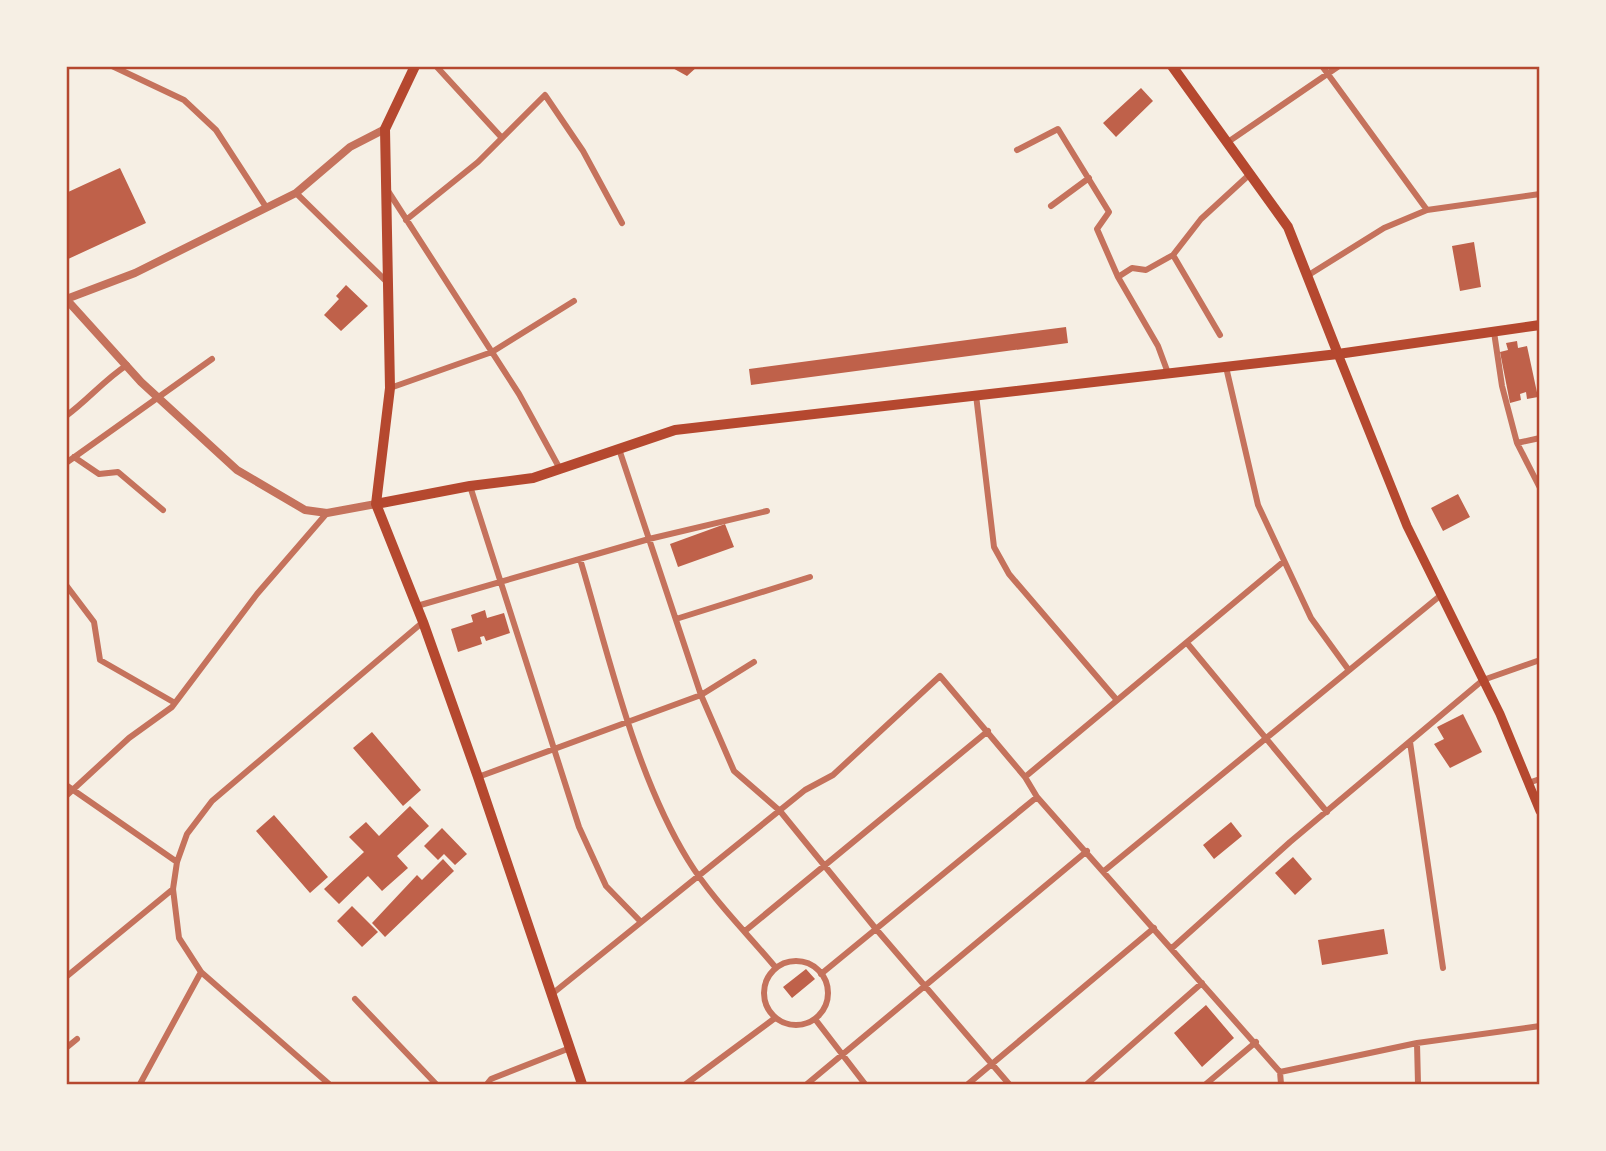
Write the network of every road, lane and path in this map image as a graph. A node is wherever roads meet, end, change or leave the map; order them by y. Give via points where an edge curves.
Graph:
1 (112, 66) edge
2 (415, 66) edge
3 (436, 66) edge
4 (1171, 66) edge
5 (1339, 66) edge
6 (1324, 70) edge
7 (385, 128) junction
8 (502, 138) junction
9 (1228, 142) junction
10 (1017, 150) dead end
11 (1251, 174) junction
12 (1088, 178) junction
13 (387, 189) junction
14 (296, 192) junction
15 (1539, 194) edge
16 (1051, 206) dead end
17 (266, 207) junction
18 (1427, 210) junction
19 (406, 220) junction
20 (622, 223) dead end
21 (1173, 255) junction
22 (1307, 276) junction
23 (1118, 277) junction
24 (388, 284) junction
25 (67, 298) edge
26 (573, 301) dead end
27 (1539, 325) edge
28 (1494, 332) junction
29 (1220, 335) dead end
30 (492, 352) junction
31 (1338, 354) junction
32 (212, 359) dead end
33 (127, 365) junction
34 (1226, 367) junction
35 (1168, 373) junction
36 (390, 388) junction
37 (976, 395) junction
38 (157, 397) junction
39 (66, 416) edge
40 (1539, 438) edge
41 (1517, 443) junction
42 (619, 449) junction
43 (74, 457) junction
44 (66, 463) edge
45 (560, 469) junction
46 (470, 485) junction
47 (1539, 488) edge
48 (376, 504) junction
49 (163, 510) dead end
50 (766, 511) dead end
51 (327, 513) junction
52 (649, 539) junction
53 (580, 559) junction
54 (1283, 562) junction
55 (810, 577) dead end
56 (499, 582) junction
57 (66, 585) edge
58 (1441, 595) junction
59 (417, 606) junction
60 (676, 619) junction
61 (423, 622) junction
62 (1187, 643) junction
63 (1539, 660) edge
64 (754, 662) dead end
65 (1348, 669) junction
66 (1483, 680) junction
67 (701, 695) junction
68 (1116, 699) junction
69 (175, 704) junction
70 (629, 724) junction
71 (988, 731) junction
72 (1265, 739) junction
73 (1410, 742) junction
74 (554, 748) junction
75 (478, 777) junction
76 (1025, 777) junction
77 (1539, 779) edge
78 (1528, 783) junction
79 (66, 785) edge
80 (74, 790) junction
81 (66, 796) edge
82 (1037, 797) junction
83 (780, 810) junction
84 (1539, 811) edge
85 (1327, 812) junction
86 (1087, 851) junction
87 (177, 862) junction
88 (824, 866) junction
89 (1104, 871) junction
90 (699, 876) junction
91 (173, 889) junction
92 (641, 922) junction
93 (1154, 928) junction
94 (876, 929) junction
95 (745, 931) junction
96 (1172, 948) junction
97 (776, 968) junction
98 (1443, 968) dead end
99 (201, 972) junction
100 (821, 974) junction
101 (66, 977) edge
102 (1202, 983) junction
103 (926, 987) junction
104 (552, 993) junction
105 (355, 999) dead end
106 (775, 1018) junction
107 (815, 1019) junction
108 (1539, 1026) edge
109 (77, 1039) dead end
110 (1256, 1042) junction
111 (1417, 1043) junction
112 (66, 1048) edge
113 (570, 1048) junction
114 (841, 1057) junction
115 (991, 1064) junction
116 (1280, 1072) junction
117 (140, 1084) edge
118 (329, 1084) edge
119 (436, 1084) edge
120 (487, 1084) edge
121 (582, 1084) edge
122 (687, 1084) edge
123 (807, 1084) edge
124 (864, 1084) edge
125 (968, 1084) edge
126 (1009, 1084) edge
127 (1087, 1084) edge
128 (1206, 1084) edge
129 (1281, 1084) edge
130 (1418, 1084) edge

1 - 17 street via 184,100 216,130
2 - 7 main road
3 - 8 street
4 - 9 highway
5 - 6 street
6 - 9 street
6 - 18 street
7 - 13 main road
7 - 14 street via 350,147
8 - 19 street
8 - 20 street via 545,95 583,151
9 - 11 highway
10 - 12 street via 1058,130
11 - 21 street via 1201,219
11 - 22 highway via 1288,227
12 - 16 street
12 - 23 street via 1109,212 1097,229
13 - 19 street
13 - 24 main road
14 - 17 street
14 - 24 street
15 - 18 street
17 - 25 street via 135,273
18 - 22 street via 1384,228
19 - 30 street
21 - 23 street via 1146,270 1132,268
21 - 29 street
22 - 31 highway
23 - 35 street via 1158,345
24 - 36 main road
25 - 33 street
26 - 30 street
27 - 28 highway
28 - 31 highway
28 - 41 street
30 - 36 street
30 - 45 street
31 - 34 main road
31 - 58 main road via 1407,526
32 - 38 street
33 - 38 street
33 - 39 street via 100,383
34 - 35 main road
34 - 54 street via 1258,505
35 - 37 main road
36 - 48 main road
37 - 42 main road via 675,430
37 - 68 street via 995,547 1030,601
38 - 43 street
38 - 51 street via 237,470 305,510
40 - 41 street
41 - 47 street
42 - 45 main road
42 - 52 street
43 - 44 street
43 - 49 street via 99,474 118,472
45 - 46 main road via 533,478
46 - 48 main road
46 - 56 street
48 - 51 street
48 - 59 main road
50 - 52 street
51 - 69 street via 257,594
52 - 53 street
52 - 60 street
53 - 56 street
53 - 70 street
54 - 62 street
54 - 65 street via 1311,618
55 - 60 street
56 - 59 street
56 - 74 street
57 - 69 street via 94,622 100,660
58 - 65 street
58 - 66 main road
59 - 61 main road
60 - 67 street
61 - 75 main road
61 - 87 street via 212,801 187,834
62 - 68 street
62 - 72 street
63 - 66 street
64 - 67 street
65 - 72 street
66 - 73 street
66 - 78 main road
67 - 70 street
67 - 83 street via 734,771
68 - 76 street
69 - 80 street via 129,738
70 - 74 street
70 - 90 street via 676,841
71 - 76 street
71 - 83 street via 940,676 833,775
71 - 88 street
72 - 85 street
72 - 89 street
73 - 85 street
73 - 98 street
74 - 75 street
74 - 92 street via 579,827 606,886
75 - 104 main road
76 - 82 street
77 - 78 street
78 - 84 main road
79 - 80 street
80 - 81 street
80 - 87 street
82 - 86 street
82 - 94 street
83 - 88 street
83 - 90 street
85 - 96 street
86 - 89 street
86 - 103 street
87 - 91 street
88 - 94 street
88 - 95 street
89 - 93 street
90 - 92 street
90 - 95 street
91 - 99 street via 179,938
91 - 101 street
92 - 104 street
93 - 96 street
93 - 115 street
94 - 100 street
94 - 103 street
95 - 97 street
96 - 102 street
97 - 100 street via 800,961
97 - 106 street via 764,993 768,1011
99 - 117 street
99 - 118 street
100 - 107 street via 826,1003
102 - 110 street
102 - 127 street
103 - 114 street
103 - 115 street
104 - 113 main road
105 - 119 street
106 - 107 street via 794,1026
106 - 122 street
107 - 114 street
108 - 111 street
109 - 112 street
110 - 116 street
110 - 128 street
111 - 116 street
111 - 130 street
113 - 120 street
113 - 121 main road
114 - 123 street
114 - 124 street
115 - 125 street
115 - 126 street
116 - 129 street

